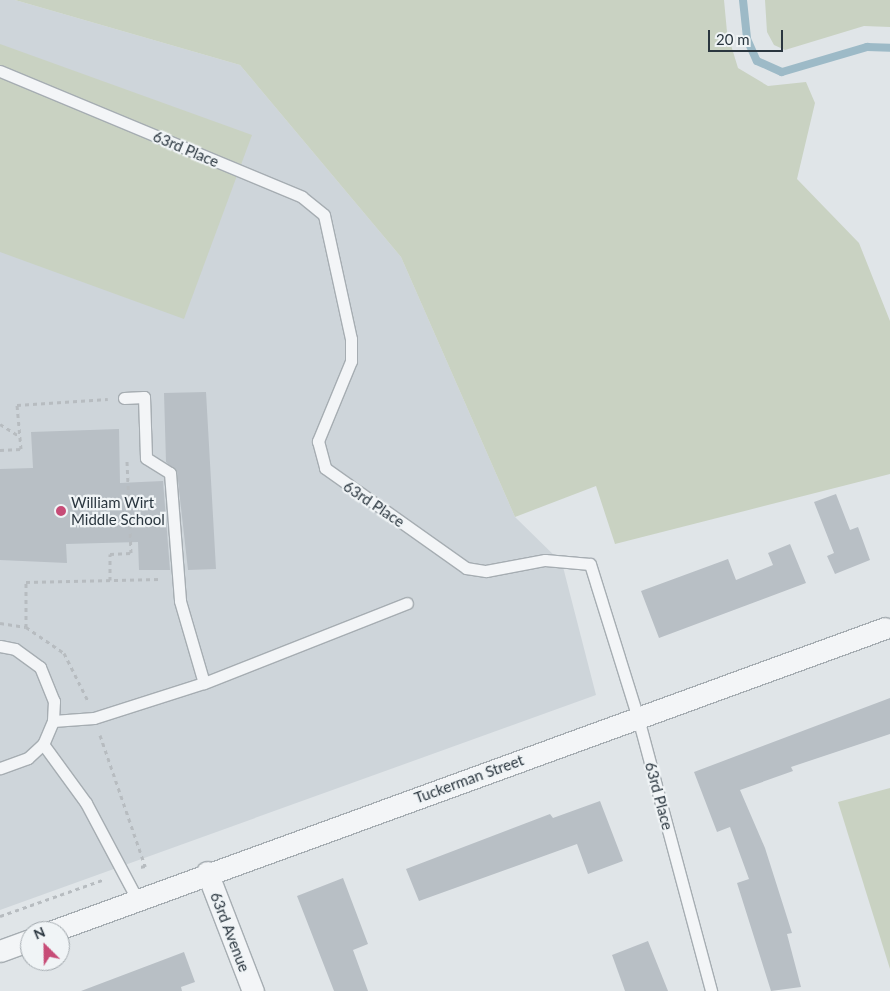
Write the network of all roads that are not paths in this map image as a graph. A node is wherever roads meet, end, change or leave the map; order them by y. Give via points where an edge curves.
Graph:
1 (0, 71) edge
2 (124, 398) road end
3 (407, 603) dead end
4 (884, 628) dead end
5 (0, 646) edge
6 (204, 683) junction
7 (638, 718) junction
8 (53, 721) junction
9 (43, 744) junction
10 (0, 768) edge
11 (207, 872) junction
12 (137, 899) junction
13 (70, 925) edge
14 (20, 944) edge
15 (0, 951) edge
16 (253, 991) edge
17 (710, 991) edge

1 - 7 lane, 63rd Place via 314,204 330,233 351,339 350,361 318,440 325,468 466,568 486,571 545,560 577,559 590,564
2 - 6 lane via 144,397 146,458 170,473 177,579 188,635
3 - 6 lane
4 - 7 street, Tuckerman Street
5 - 8 lane via 14,649 40,668 54,701
6 - 8 lane via 94,718
7 - 11 street, Tuckerman Street
7 - 17 lane, 63rd Place
8 - 9 lane
9 - 10 lane via 28,758
9 - 12 lane via 86,803
11 - 12 street, Tuckerman Street
11 - 16 street, 63rd Avenue
12 - 13 street, Tuckerman Street
14 - 15 street

